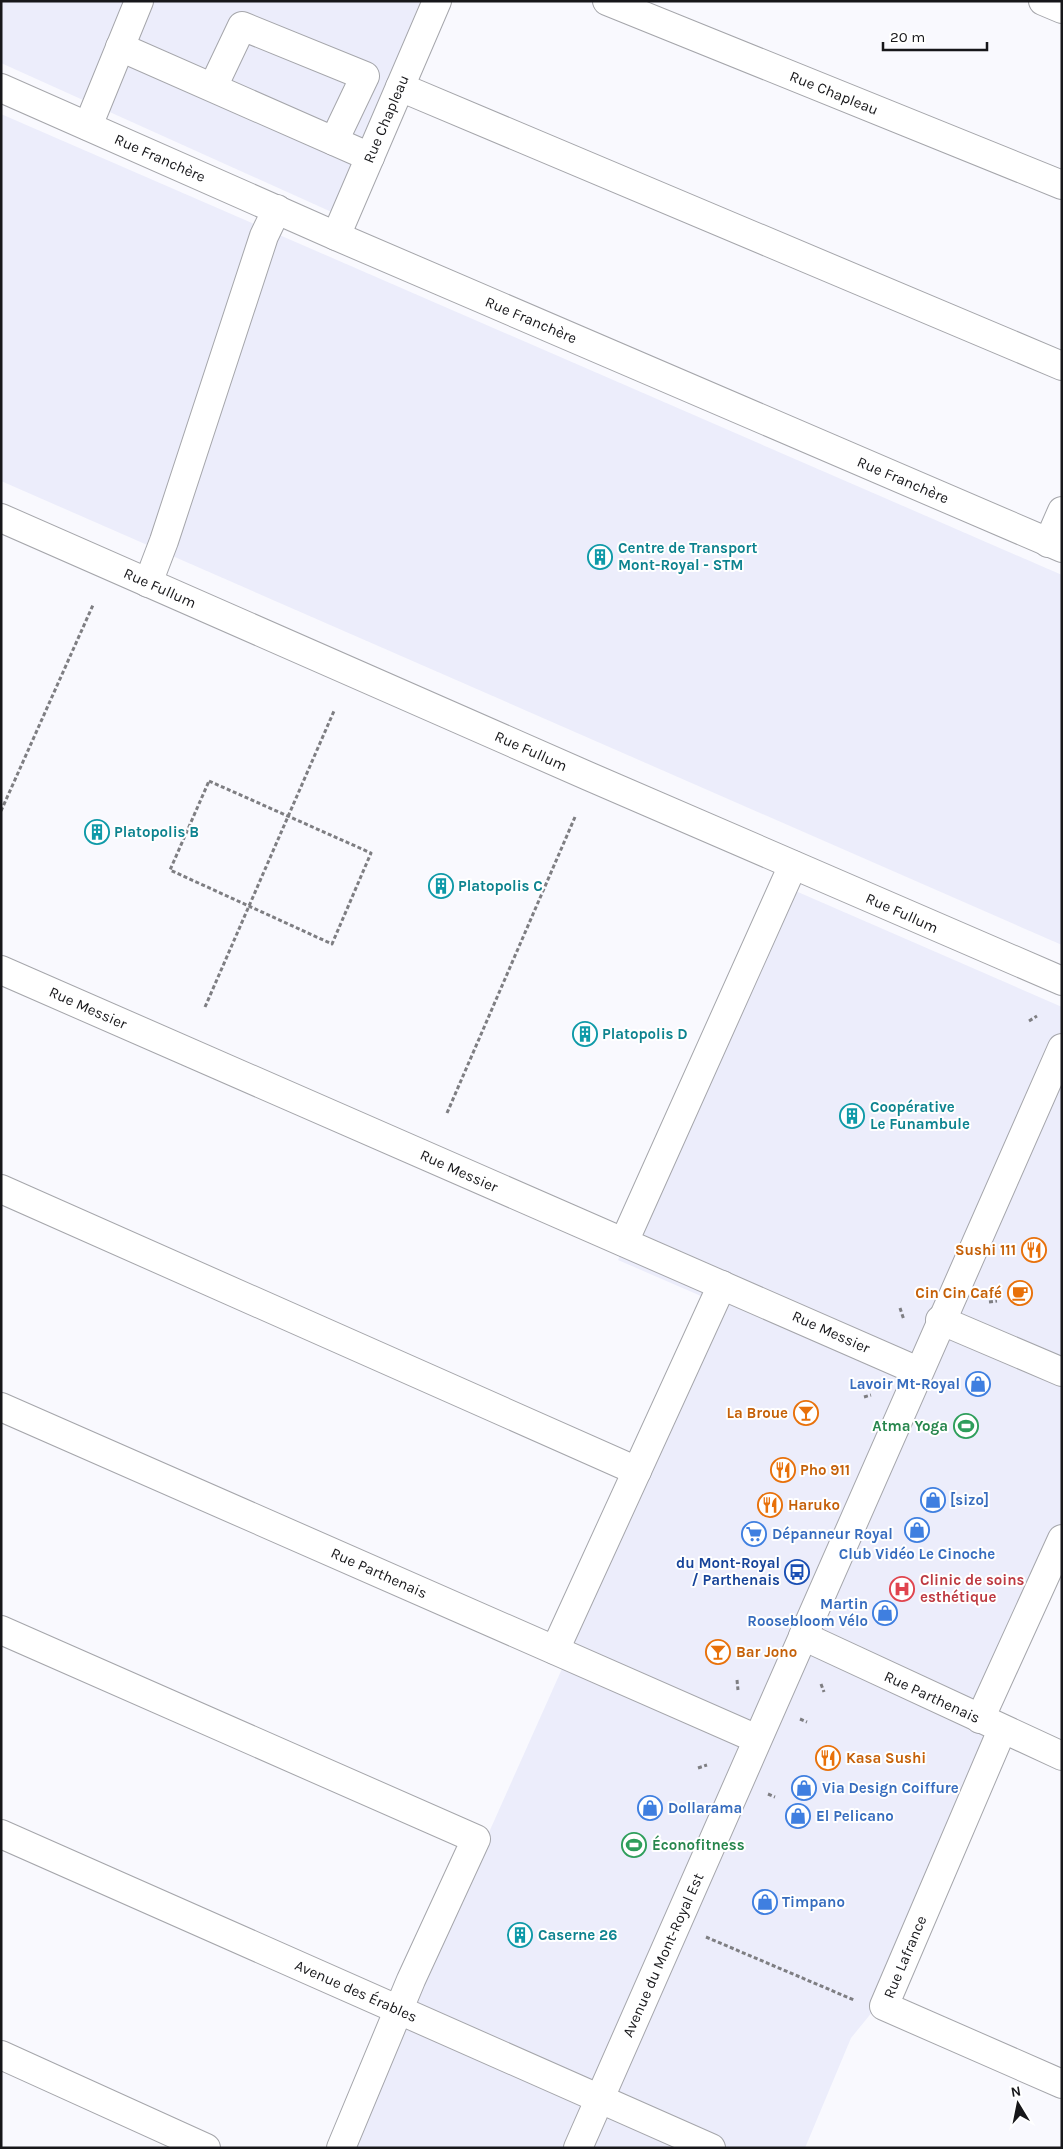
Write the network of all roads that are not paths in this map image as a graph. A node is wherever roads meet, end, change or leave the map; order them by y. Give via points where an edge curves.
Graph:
1 (139, 1) edge
2 (437, 1) edge
3 (607, 1) edge
4 (1043, 1) edge
5 (1062, 9) edge
6 (120, 47) junction
7 (213, 87) junction
8 (400, 87) junction
9 (1, 88) edge
10 (88, 126) junction
11 (334, 141) junction
12 (370, 157) junction
13 (1062, 185) edge
14 (277, 209) junction
15 (336, 236) junction
16 (1062, 366) edge
17 (1062, 511) edge
18 (1, 518) edge
19 (1055, 545) edge
20 (148, 582) junction
21 (793, 865) junction
22 (1, 970) edge
23 (1062, 981) edge
24 (1062, 1048) edge
25 (1, 1189) edge
26 (624, 1242) junction
27 (722, 1285) junction
28 (940, 1320) junction
29 (918, 1371) junction
30 (1062, 1372) edge
31 (1, 1407) edge
32 (637, 1471) junction
33 (1059, 1551) edge
34 (1, 1630) edge
35 (803, 1636) junction
36 (556, 1650) junction
37 (991, 1725) junction
38 (757, 1739) junction
39 (1062, 1756) edge
40 (1, 1834) edge
41 (399, 2010) junction
42 (1, 2055) edge
43 (1062, 2084) edge
44 (600, 2098) junction
45 (206, 2148) edge
46 (340, 2148) edge
47 (578, 2148) edge
48 (711, 2148) edge

1 - 6 street
2 - 8 street, Rue Chapleau
3 - 13 street, Rue Chapleau
4 - 5 street
6 - 7 street
6 - 10 street
7 - 11 street
7 - 11 street via 242,26 365,76
8 - 12 street, Rue Chapleau
8 - 16 street
9 - 10 street, Rue Franchère
10 - 14 street, Rue Franchère
11 - 12 street
12 - 15 street, Rue Chapleau
14 - 15 street, Rue Franchère
14 - 20 street via 264,236
15 - 19 street, Rue Franchère
17 - 19 street
18 - 20 street, Rue Fullum
20 - 21 street, Rue Fullum
21 - 23 street, Rue Fullum
21 - 26 street
22 - 26 street, Rue Messier
24 - 28 street, Avenue du Mont-Royal Est
25 - 32 street
26 - 27 street, Rue Messier
27 - 29 street, Rue Messier
27 - 32 street
28 - 29 street, Avenue du Mont-Royal Est
28 - 30 street
29 - 35 street, Avenue du Mont-Royal Est
31 - 36 street, Rue Parthenais
32 - 36 street
33 - 37 street, Rue Lafrance
34 - 41 street via 476,1839
35 - 37 street, Rue Parthenais
35 - 38 street, Avenue du Mont-Royal Est
36 - 38 street, Rue Parthenais
37 - 39 street, Rue Parthenais
37 - 43 street, Rue Lafrance via 884,2006
38 - 44 street, Avenue du Mont-Royal Est
40 - 41 street, Avenue des Érables
41 - 44 street, Avenue des Érables
41 - 46 street
42 - 45 street
44 - 47 street, Avenue du Mont-Royal Est
44 - 48 street, Avenue des Érables

